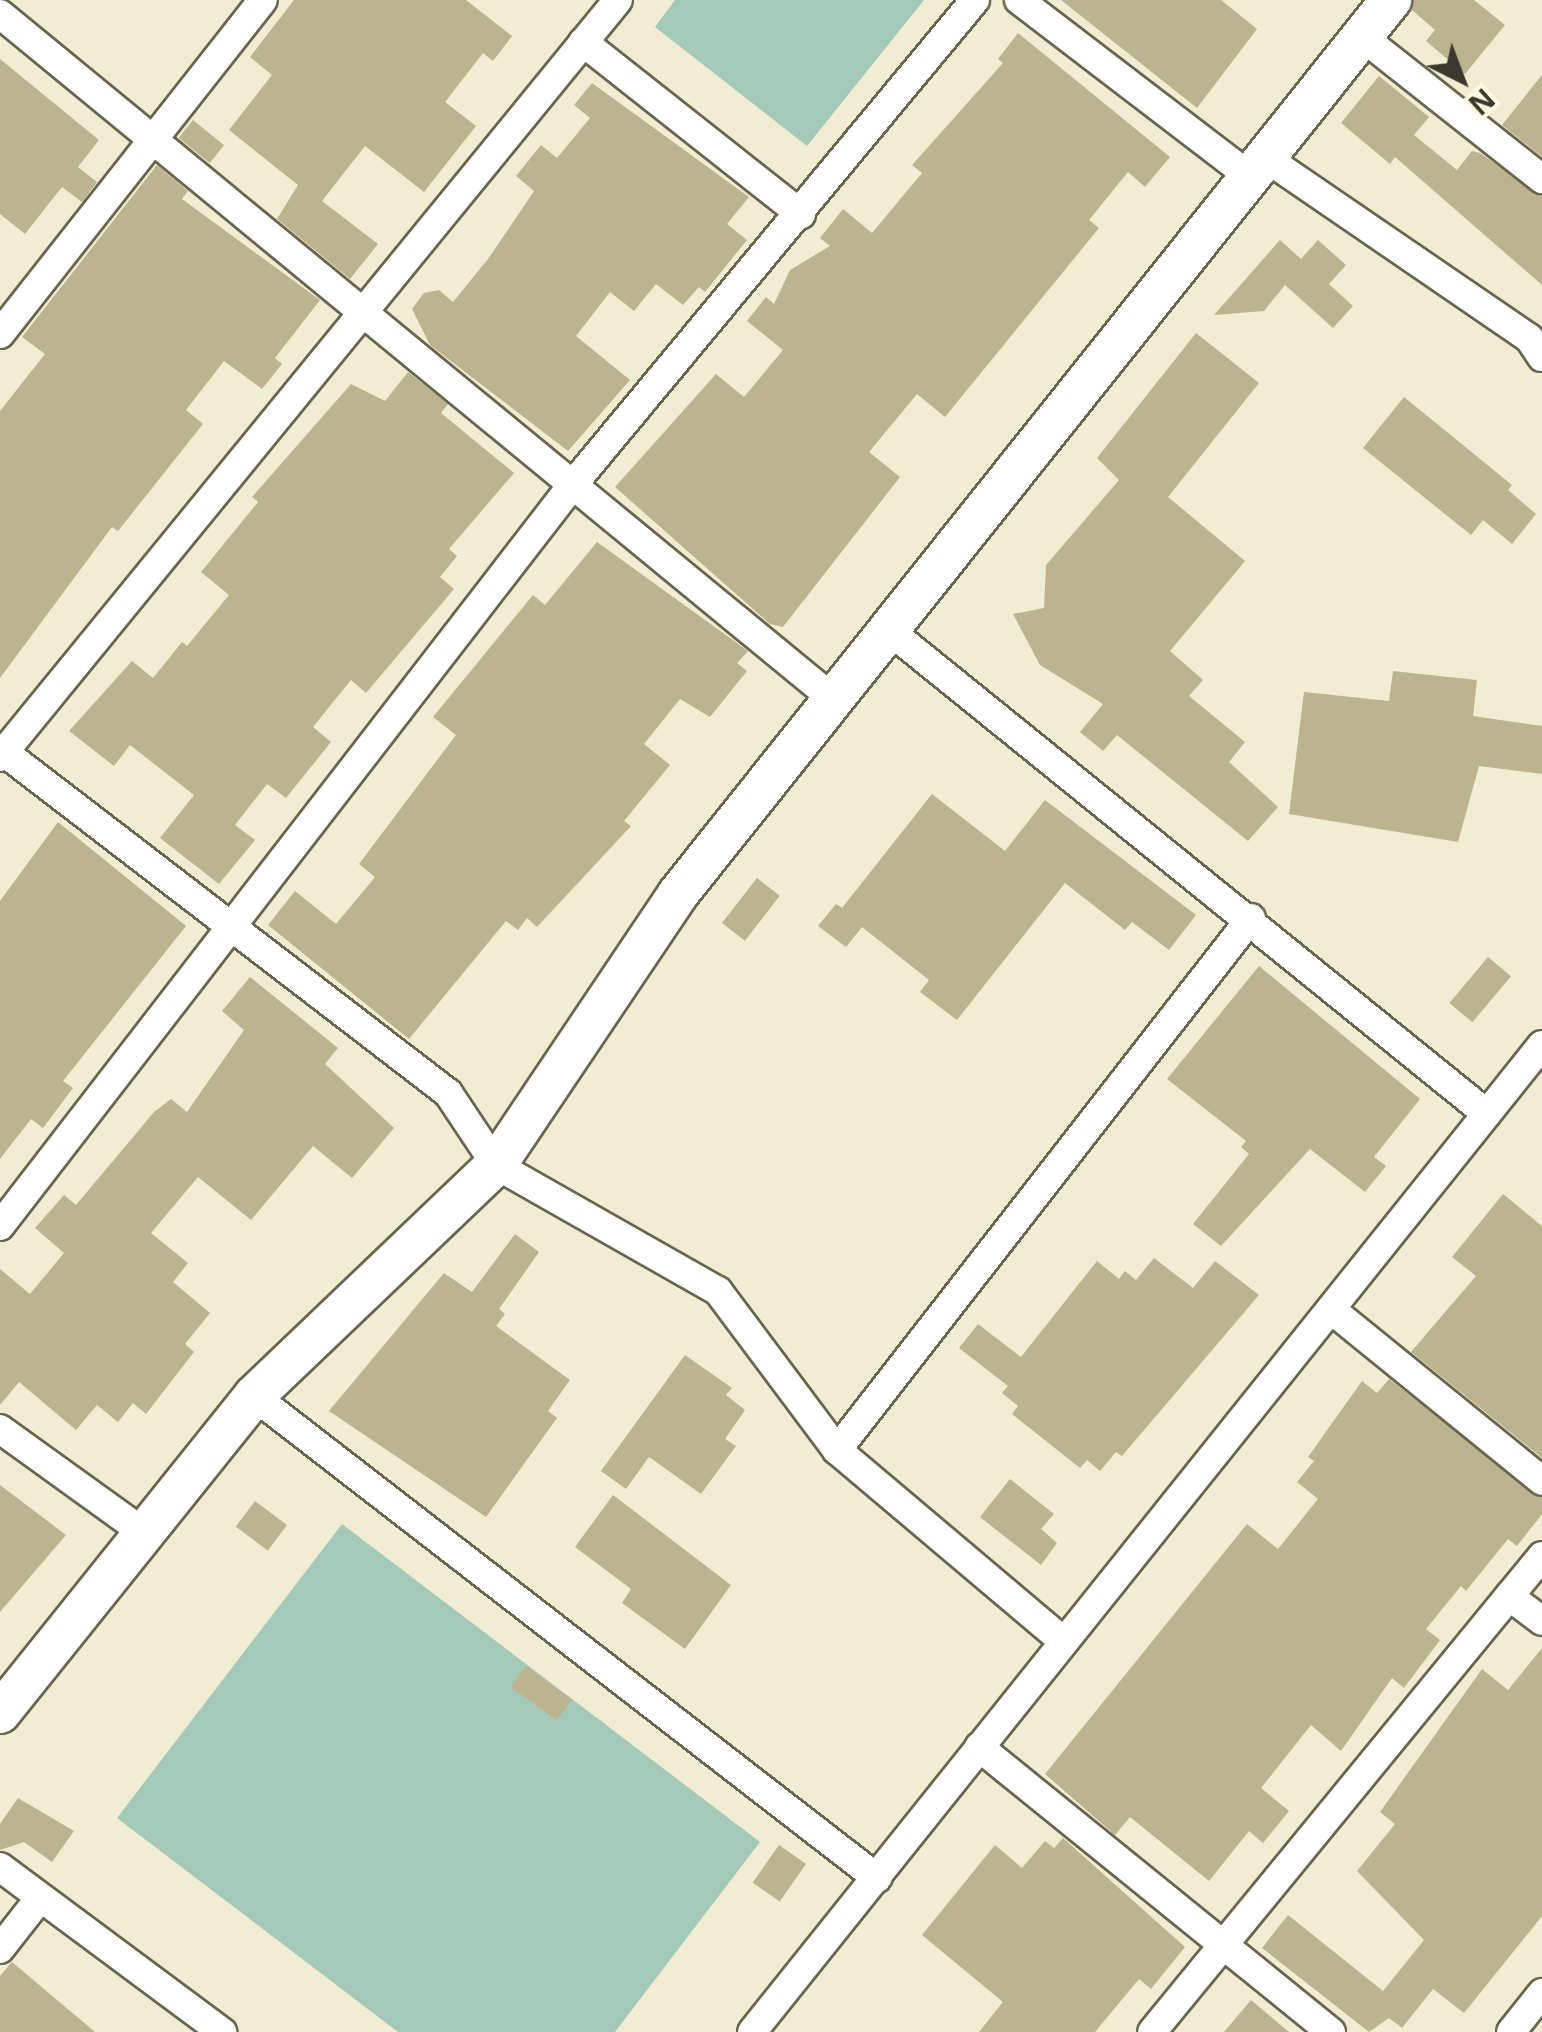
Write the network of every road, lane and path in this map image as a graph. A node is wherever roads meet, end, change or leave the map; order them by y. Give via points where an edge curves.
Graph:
1 (263, 0) edge
2 (618, 0) edge
3 (975, 0) edge
4 (1019, 0) edge
5 (1391, 0) edge
6 (0, 14) edge
7 (1360, 36) junction
8 (582, 42) junction
9 (153, 136) junction
10 (1256, 166) junction
11 (1542, 180) edge
12 (801, 214) junction
13 (364, 312) junction
14 (0, 334) edge
15 (1538, 338) edge
16 (570, 488) junction
17 (885, 627) junction
18 (830, 696) junction
19 (1, 753) edge
20 (1250, 918) junction
21 (235, 931) junction
22 (1542, 1045) edge
23 (1487, 1114) junction
24 (496, 1165) junction
25 (0, 1226) edge
26 (1333, 1311) junction
27 (254, 1396) junction
28 (0, 1428) edge
29 (837, 1450) junction
30 (1542, 1481) edge
31 (143, 1532) junction
32 (1542, 1556) edge
33 (1508, 1596) junction
34 (1542, 1621) edge
35 (1062, 1640) junction
36 (0, 1713) edge
37 (979, 1746) junction
38 (0, 1867) edge
39 (877, 1878) junction
40 (38, 1899) junction
41 (1222, 1942) junction
42 (0, 1948) edge
43 (1542, 1993) edge
44 (222, 2032) edge
45 (752, 2032) edge
46 (1152, 2032) edge
47 (1331, 2032) edge
48 (1511, 2032) edge

1 - 9 street
2 - 8 street
3 - 12 street
4 - 10 street
5 - 7 street
6 - 9 street
7 - 10 street
7 - 11 street
8 - 12 street
8 - 13 street
9 - 13 street
9 - 14 street
10 - 15 street
10 - 17 street
12 - 16 street
13 - 16 street
13 - 19 street
16 - 18 street
16 - 21 street
17 - 18 street
17 - 20 street
18 - 24 street via 678,894
19 - 21 street
20 - 23 street
20 - 29 street
21 - 24 street via 448,1093
21 - 25 street
22 - 23 street
23 - 26 street
24 - 27 street
24 - 29 street via 718,1290
26 - 30 street
26 - 35 street
27 - 31 street
27 - 39 street
28 - 31 street
29 - 35 street
31 - 36 street
32 - 33 street
33 - 34 street
33 - 41 street
35 - 37 street
37 - 39 street
37 - 41 street
38 - 40 street
39 - 45 street
40 - 42 street
40 - 44 street
41 - 46 street
41 - 47 street
43 - 48 street

